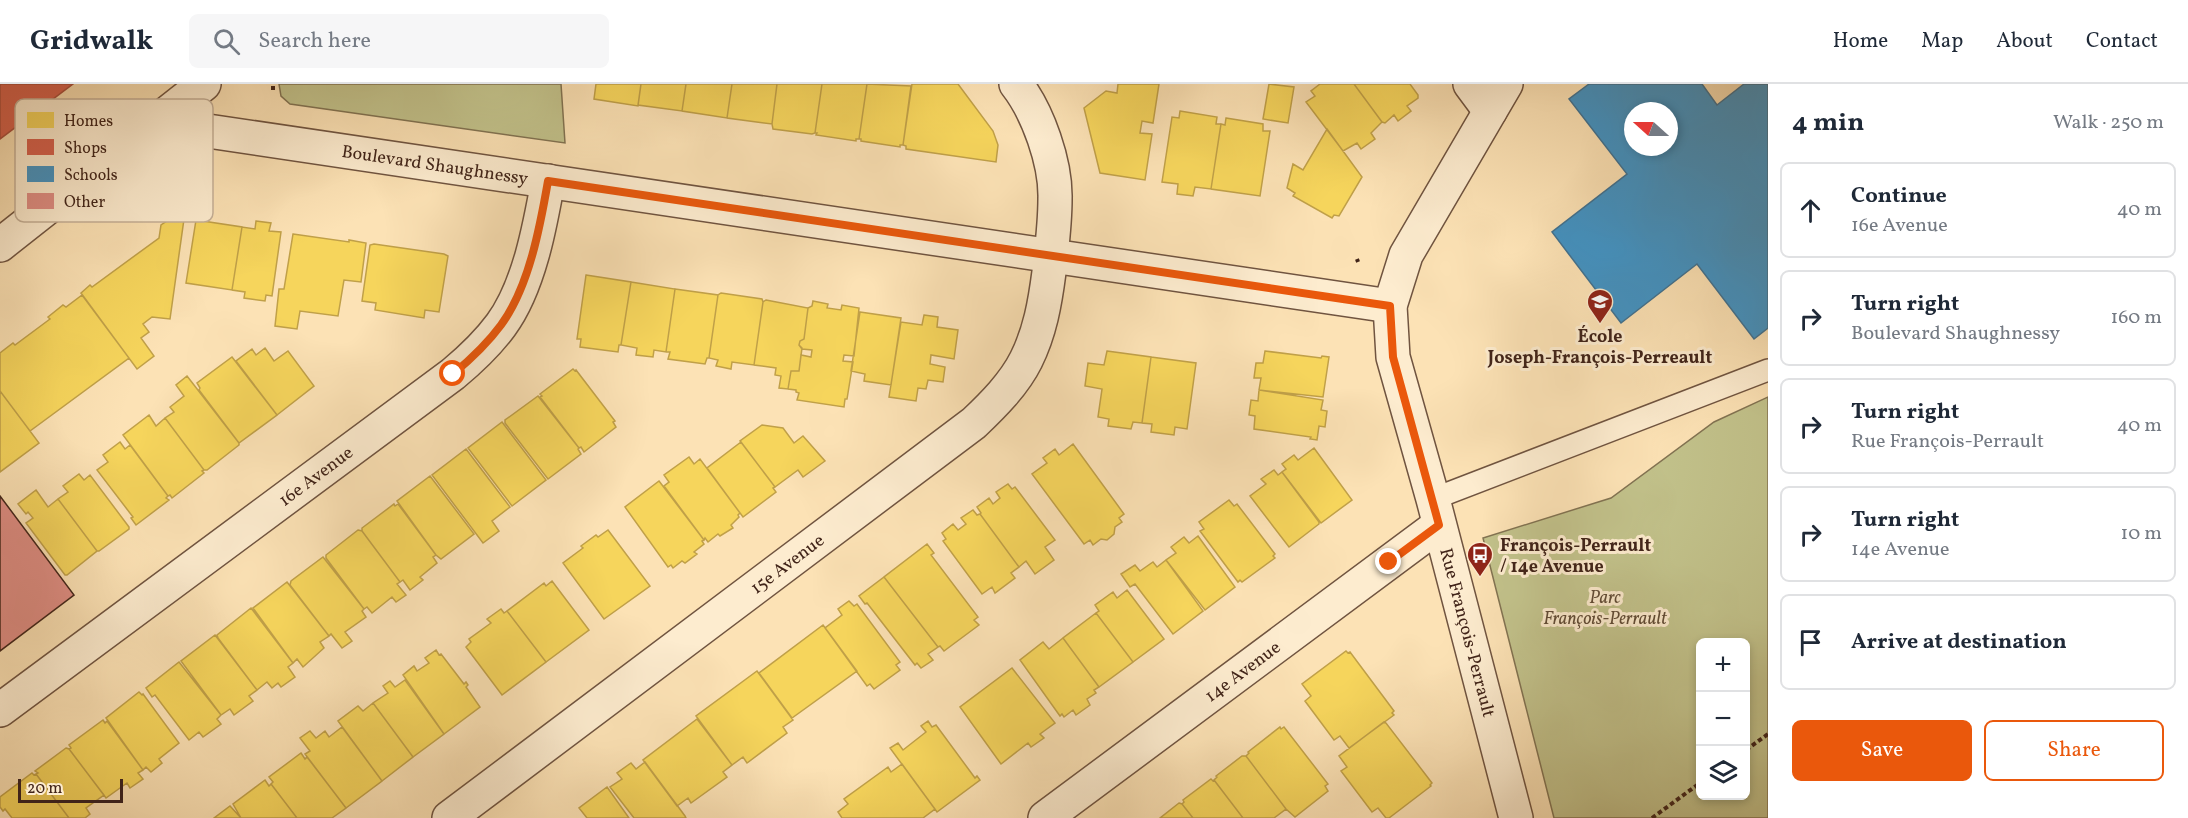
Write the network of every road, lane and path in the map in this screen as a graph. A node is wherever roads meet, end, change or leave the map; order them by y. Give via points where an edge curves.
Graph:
1 (204, 84) edge
2 (1016, 84) edge
3 (1470, 84) edge
4 (1498, 97) edge
5 (185, 99) edge
6 (213, 132) edge
7 (548, 181) junction
8 (29, 222) edge
9 (0, 245) edge
10 (1051, 256) junction
11 (1390, 306) junction
12 (1768, 370) edge
13 (1436, 512) junction
14 (0, 710) edge
15 (1768, 734) edge
16 (1750, 747) edge
17 (1696, 787) edge
18 (449, 818) edge
19 (1045, 818) edge
20 (1516, 818) edge
21 (1653, 818) edge

1 - 5 street
2 - 10 street, 15e Avenue via 1040,128 1051,162 1056,197
3 - 4 street
4 - 11 street, Rue François-Perrault via 1406,255
6 - 7 street, Boulevard Shaughnessy
7 - 10 street, Boulevard Shaughnessy
7 - 14 street, 16e Avenue via 538,236 524,280 503,323 479,351
8 - 9 street
10 - 11 street, Boulevard Shaughnessy
10 - 18 street, 15e Avenue via 1038,333 1026,362 974,423
11 - 13 street, Rue François-Perrault via 1393,357
12 - 13 lane
13 - 19 street, 14e Avenue
13 - 20 street, Rue François-Perrault
15 - 16 path
17 - 21 path

